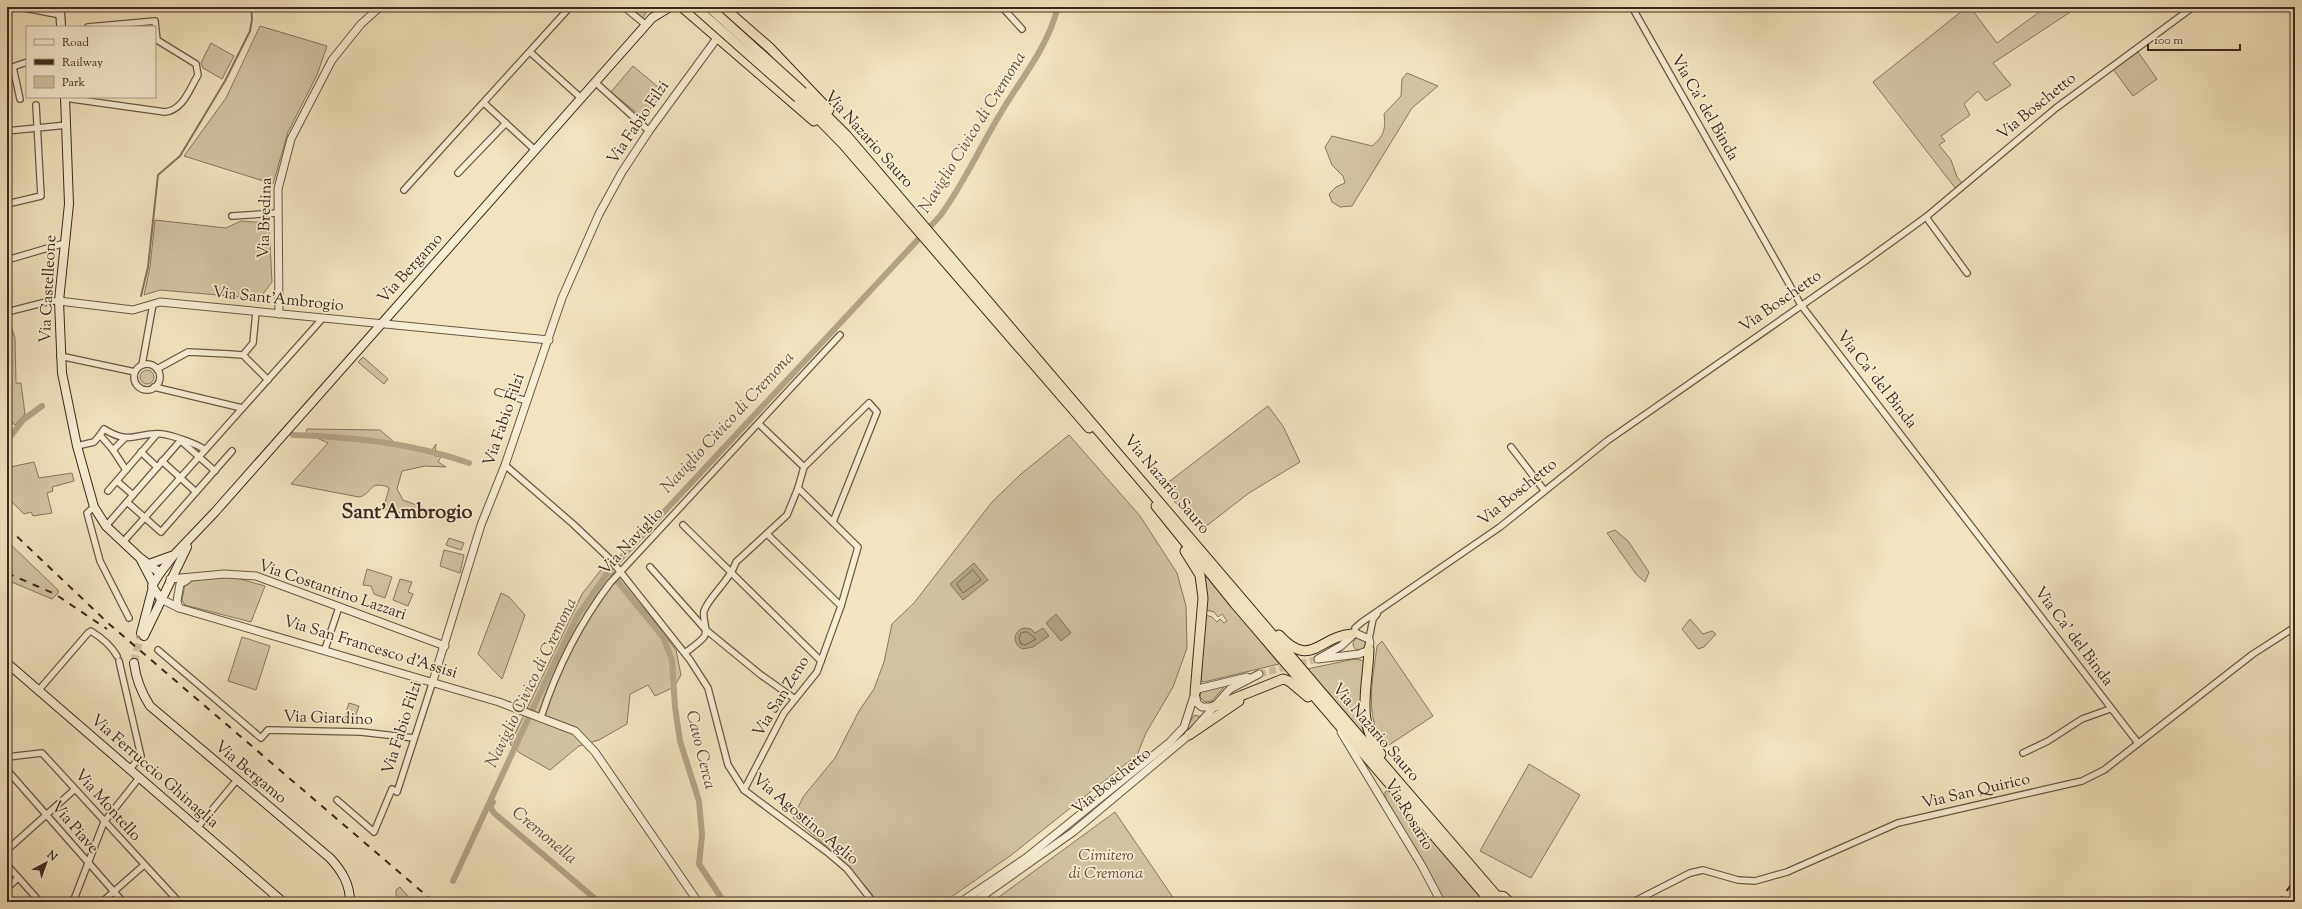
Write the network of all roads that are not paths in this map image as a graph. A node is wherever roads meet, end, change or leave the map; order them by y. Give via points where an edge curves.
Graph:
1 (18, 7) edge
2 (380, 7) edge
3 (570, 7) edge
4 (624, 7) edge
5 (658, 7) edge
6 (670, 7) edge
7 (682, 7) edge
8 (695, 7) edge
9 (709, 7) edge
10 (723, 7) edge
11 (1002, 7) edge
12 (1632, 7) edge
13 (2193, 7) edge
14 (60, 11) edge
15 (734, 17) junction
16 (652, 18) junction
17 (646, 25) junction
18 (61, 26) edge
19 (99, 26) edge
20 (156, 26) edge
21 (1022, 29) dead end
22 (156, 30) edge
23 (717, 38) junction
24 (530, 52) junction
25 (26, 62) edge
26 (10, 68) edge
27 (595, 82) junction
28 (800, 95) junction
29 (65, 98) edge
30 (581, 98) junction
31 (20, 99) dead end
32 (484, 103) junction
33 (36, 105) dead end
34 (506, 123) junction
35 (67, 125) junction
36 (38, 128) junction
37 (7, 131) edge
38 (649, 131) junction
39 (846, 136) junction
40 (535, 150) junction
41 (866, 170) junction
42 (458, 173) dead end
43 (404, 190) dead end
44 (7, 204) edge
45 (277, 213) junction
46 (232, 216) dead end
47 (1926, 217) junction
48 (921, 228) junction
49 (65, 243) junction
50 (7, 260) edge
51 (1967, 273) dead end
52 (59, 301) junction
53 (152, 304) junction
54 (1801, 305) junction
55 (7, 312) edge
56 (256, 312) junction
57 (279, 314) junction
58 (322, 318) junction
59 (381, 323) junction
60 (840, 335) dead end
61 (548, 340) junction
62 (243, 355) junction
63 (60, 356) junction
64 (142, 365) junction
65 (157, 369) junction
66 (136, 372) junction
67 (268, 380) junction
68 (154, 387) junction
69 (498, 392) dead end
70 (527, 401) junction
71 (242, 408) junction
72 (759, 424) junction
73 (157, 434) junction
74 (100, 435) junction
75 (124, 439) junction
76 (180, 440) junction
77 (77, 446) junction
78 (1511, 447) dead end
79 (113, 450) junction
80 (205, 450) junction
81 (232, 451) dead end
82 (141, 452) junction
83 (199, 457) junction
84 (162, 461) junction
85 (505, 465) junction
86 (157, 467) junction
87 (804, 467) junction
88 (126, 470) junction
89 (215, 471) junction
90 (180, 478) junction
91 (117, 480) junction
92 (798, 488) junction
93 (1544, 490) junction
94 (108, 491) dead end
95 (196, 492) junction
96 (133, 495) junction
97 (127, 502) junction
98 (94, 507) junction
99 (1159, 509) junction
100 (145, 518) junction
101 (832, 522) junction
102 (683, 525) dead end
103 (106, 526) junction
104 (767, 534) junction
105 (191, 539) junction
106 (123, 542) junction
107 (174, 555) junction
108 (139, 557) junction
109 (149, 564) junction
110 (650, 567) dead end
111 (176, 568) junction
112 (621, 572) junction
113 (160, 573) junction
114 (733, 573) junction
115 (170, 579) junction
116 (186, 579) junction
117 (153, 586) junction
118 (163, 595) junction
119 (841, 606) junction
120 (339, 607) junction
121 (179, 608) junction
122 (1378, 612) junction
123 (129, 618) dead end
124 (2295, 626) edge
125 (705, 628) junction
126 (1265, 628) junction
127 (1353, 634) junction
128 (1369, 639) junction
129 (445, 646) junction
130 (325, 649) junction
131 (1369, 649) junction
132 (158, 650) dead end
133 (685, 653) junction
134 (821, 661) junction
135 (134, 663) tunnel mouth
136 (7, 664) edge
137 (433, 681) junction
138 (38, 691) junction
139 (1195, 692) junction
140 (1248, 694) junction
141 (795, 699) junction
142 (1213, 707) junction
143 (2110, 709) junction
144 (541, 718) junction
145 (1336, 723) junction
146 (1190, 735) junction
147 (414, 738) junction
148 (2138, 743) junction
149 (2023, 753) dead end
150 (7, 757) edge
151 (1386, 768) junction
152 (7, 770) edge
153 (129, 770) junction
154 (139, 778) junction
155 (236, 781) junction
156 (74, 790) junction
157 (744, 790) junction
158 (337, 800) dead end
159 (46, 815) junction
160 (104, 822) junction
161 (197, 828) junction
162 (7, 850) edge
163 (88, 863) junction
164 (7, 865) edge
165 (144, 865) junction
166 (18, 878) junction
167 (7, 888) edge
168 (114, 892) junction
169 (1493, 898) edge
170 (40, 902) edge
171 (73, 902) edge
172 (102, 902) edge
173 (123, 902) edge
174 (179, 902) edge
175 (283, 902) edge
176 (350, 902) edge
177 (698, 902) edge
178 (873, 902) edge
179 (961, 902) edge
180 (974, 902) edge
181 (1441, 902) edge
182 (1502, 902) edge
183 (1512, 902) edge
184 (1632, 902) edge

1 - 14 street
2 - 45 street, Via Bredina via 332,60 291,139 278,189
3 - 24 street
4 - 17 street
5 - 16 main road, Via Bergamo
6 - 16 main road, Via Bergamo
7 - 23 highway
8 - 28 highway, bridge
9 - 28 highway, bridge
10 - 15 highway
11 - 21 street
12 - 54 street, Via Ca' del Binda
13 - 47 street, Via Boschetto via 2056,108
14 - 18 main road
15 - 23 street, Via Fabio Filzi
15 - 39 highway via 813,91
16 - 17 main road, Via Bergamo
17 - 27 main road, Via Bergamo
19 - 20 street via 155,21
22 - 29 street via 157,40 196,64 198,75 179,107 172,112 165,112
23 - 38 street, Via Fabio Filzi
23 - 41 highway via 813,120
24 - 30 street
24 - 32 street
25 - 26 street
26 - 31 street
27 - 30 main road, Via Bergamo
27 - 38 street
28 - 39 highway, Via Nazario Sauro
28 - 41 highway, Via Nazario Sauro
29 - 35 main road, Via Castelleone
30 - 40 main road, Via Bergamo
32 - 34 street
32 - 43 street
33 - 36 street
34 - 40 street
34 - 42 street
35 - 36 street
35 - 49 main road, Via Castelleone via 69,204
36 - 37 street
36 - 44 street via 41,196
38 - 61 street, Via Fabio Filzi via 599,214 562,298
39 - 48 highway, Via Nazario Sauro
40 - 59 main road, Via Bergamo
41 - 48 highway, Via Nazario Sauro
45 - 46 street
45 - 57 street, Via Bredina
47 - 51 street
47 - 54 street, Via Boschetto
48 - 99 highway, Via Nazario Sauro via 928,241
48 - 126 highway, Via Nazario Sauro via 948,253 1183,527
49 - 50 street
49 - 52 main road, Via Castelleone
52 - 53 street, Via Sant'Ambrogio via 133,310
52 - 55 street, Via Sant'Ambrogio
52 - 63 main road, Via Castelleone
53 - 56 street, Via Sant'Ambrogio via 160,302
53 - 64 street
54 - 93 street, Via Boschetto via 1606,441
54 - 143 street, Via Ca' del Binda
56 - 57 street, Via Sant'Ambrogio
56 - 62 street via 252,344
57 - 58 street, Via Sant'Ambrogio
58 - 59 street, Via Sant'Ambrogio
58 - 67 street
59 - 61 street, Via Sant'Ambrogio
59 - 105 main road, Via Bergamo
60 - 72 street, Via Naviglio
61 - 70 street, Via Fabio Filzi
62 - 65 street via 188,352
62 - 67 street
63 - 66 street
63 - 77 main road, Via Castelleone
64 - 65 street via 147,364
64 - 66 street
65 - 68 street via 159,380
66 - 68 street via 134,379 137,385 146,390
67 - 71 street
68 - 71 street
69 - 70 street
70 - 85 street, Via Fabio Filzi
71 - 80 street
72 - 87 street
72 - 112 street, Via Naviglio
73 - 75 street
73 - 76 street
73 - 82 street
74 - 75 street via 104,429
74 - 77 street via 94,442
74 - 79 street
75 - 79 street
76 - 80 street via 193,442
76 - 83 street
76 - 84 street
77 - 98 main road, Via Castelleone
78 - 93 street
79 - 88 street
80 - 83 street
81 - 89 street
82 - 86 street
82 - 88 street
83 - 89 street
83 - 90 street
84 - 86 street
84 - 90 street
85 - 112 street, Via Agostino Aglio via 573,524
85 - 129 street, Via Fabio Filzi via 481,525
86 - 96 street
87 - 92 street
87 - 101 street via 869,403 877,412
88 - 91 street
89 - 95 street
90 - 95 street
90 - 100 street
91 - 94 street
91 - 96 street
92 - 101 street
92 - 104 street via 787,515
93 - 122 street, Via Boschetto via 1489,535
95 - 100 street via 161,532
96 - 97 street
97 - 100 street
97 - 103 street
98 - 103 main road, Via Castelleone
98 - 123 street via 87,513 100,561
99 - 139 highway via 1195,566 1202,584 1203,610
99 - 145 highway, Via Nazario Sauro
100 - 106 street
101 - 119 street, Via San Zeno via 858,547
102 - 114 street
103 - 106 main road, Via Castelleone
104 - 114 street via 736,562
104 - 119 street
105 - 107 main road, Via Bergamo
105 - 111 main road, Via Bergamo
106 - 108 main road, Via Castelleone
107 - 109 main road, Via Bergamo
107 - 113 main road, Via Bergamo
108 - 109 main road, Via Castelleone
108 - 117 main road, Via Castelleone
109 - 113 main road, Via Castelleone
110 - 125 street
111 - 115 main road, Via Bergamo
111 - 116 street
112 - 133 street, Via Agostino Aglio
112 - 144 street, Via Naviglio via 610,583 578,629 560,666
113 - 115 main road, Via Castelleone
113 - 117 main road, Via Bergamo
114 - 125 street via 705,609
114 - 134 street
115 - 116 street, Via Costantino Lazzari
115 - 118 main road, Via Bergamo
116 - 120 street, Via Costantino Lazzari via 224,574 256,576
116 - 121 street via 180,584 177,601
117 - 118 main road, Via Castelleone
117 - 118 main road via 142,635
118 - 121 street, Via San Francesco d'Assisi
119 - 134 street, Via San Zeno
120 - 129 street, Via Costantino Lazzari
120 - 130 street
121 - 130 street, Via San Francesco d'Assisi
122 - 127 street, Via Boschetto via 1355,628
122 - 128 street via 1373,619
124 - 148 street, Via San Quirico via 2253,654
125 - 133 street via 704,637
125 - 141 street via 761,675
126 - 127 highway via 1273,629 1284,641 1302,652 1344,635
126 - 151 highway, Via Nazario Sauro
127 - 128 street
127 - 131 street via 1340,646 1318,659 1359,654
128 - 131 street
129 - 137 street, Via Fabio Filzi
130 - 137 street, Via San Francesco d'Assisi
131 - 151 highway via 1364,703 1366,724 1375,747 1386,760
132 - 147 street, Via Giardino via 261,738 268,730 361,732
133 - 157 street, Via Agostino Aglio via 708,688 728,765
134 - 141 street, Via San Zeno via 817,672
135 - 155 main road, Via Bergamo via 140,691 150,706
136 - 138 main road, Via Ferruccio Ghinaglia
137 - 144 street, Via San Francesco d'Assisi
137 - 147 street, Via Fabio Filzi
138 - 153 main road, Via Ferruccio Ghinaglia
138 - 153 street via 88,633 92,632 112,647 118,658 141,756
139 - 142 street via 1195,699 1199,705
139 - 142 street, Via Boschetto via 1202,687 1259,674 1230,689
139 - 179 street, Via Boschetto via 1188,720 1170,742 1026,858
140 - 142 highway
140 - 145 highway via 1275,680 1283,679 1289,681
140 - 146 highway
141 - 157 street, Via San Zeno via 784,713
142 - 146 street, Via Boschetto
143 - 148 street, Via Ca' del Binda
143 - 149 street via 2082,719 2048,742
144 - 177 street, Via San Francesco d'Assisi via 575,731 588,744
145 - 169 highway, Via Nazario Sauro
145 - 181 street, Via Rosario
146 - 180 street, Via Boschetto via 1073,832
147 - 158 street, Via Fabio Filzi via 397,792 392,790 374,832
148 - 184 street, Via San Quirico via 2104,770 2082,781 1898,823 1787,872 1755,881 1738,880 1704,870 1690,873
150 - 156 street, Via Montello via 42,753
151 - 169 highway, Via Nazario Sauro
152 - 159 street, Via Piave
153 - 154 main road, Via Ferruccio Ghinaglia
154 - 160 street
154 - 161 main road, Via Ferruccio Ghinaglia
155 - 161 street
155 - 176 main road, Via Bergamo via 330,858 347,882
156 - 159 street
156 - 160 street, Via Montello
157 - 178 street, Via Agostino Aglio via 847,869
159 - 162 street
159 - 163 street, Via Piave
160 - 163 street
160 - 165 street, Via Montello
161 - 175 main road, Via Ferruccio Ghinaglia
163 - 168 street, Via Piave
163 - 171 street
164 - 166 street
165 - 168 street
165 - 174 street, Via Montello
166 - 167 street
166 - 170 street
168 - 172 street
168 - 173 street, Via Piave
169 - 182 highway, Via Nazario Sauro
169 - 183 street via 1504,894

